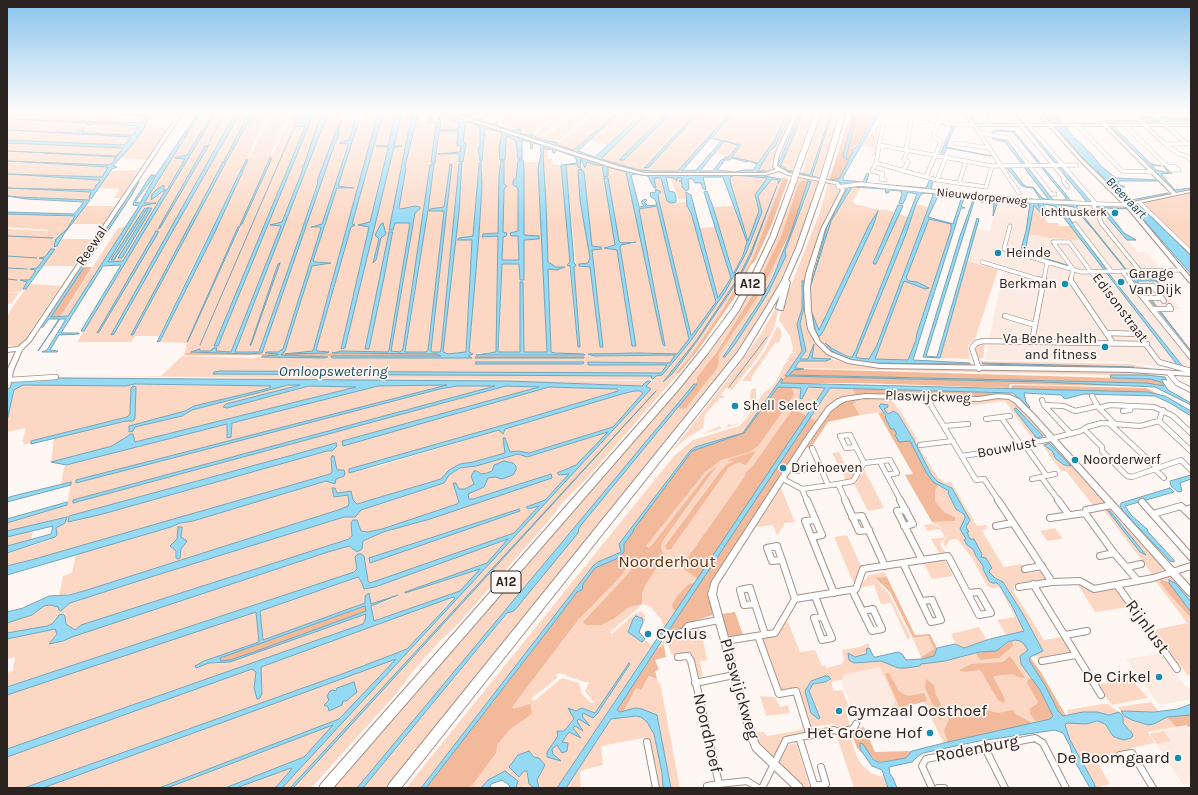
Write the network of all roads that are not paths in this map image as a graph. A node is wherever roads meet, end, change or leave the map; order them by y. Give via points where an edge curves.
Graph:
1 (156, 150) edge
2 (566, 150) edge
3 (779, 150) edge
4 (804, 150) edge
5 (831, 150) edge
6 (878, 150) edge
7 (907, 150) joint
8 (938, 150) edge
9 (991, 150) edge
10 (1016, 150) edge
11 (1044, 150) edge
12 (1048, 150) edge
13 (1073, 150) edge
14 (1102, 150) edge
15 (1132, 150) edge
16 (1151, 150) edge
17 (1174, 150) edge
18 (936, 155) junction
19 (1187, 156) junction
20 (1191, 156) edge
21 (946, 157) junction
22 (1191, 160) edge
23 (966, 161) junction
24 (876, 163) junction
25 (1001, 165) junction
26 (1025, 165) junction
27 (1055, 165) junction
28 (1062, 165) junction
29 (1077, 165) dead end
30 (992, 166) junction
31 (1168, 166) dead end
32 (777, 170) junction
33 (901, 171) junction
34 (1152, 172) junction
35 (898, 176) dead end
36 (792, 177) junction
37 (926, 177) junction
38 (885, 180) dead end
39 (937, 180) junction
40 (959, 184) junction
41 (1068, 186) dead end
42 (840, 189) junction
43 (1191, 191) edge
44 (1019, 193) dead end
45 (1055, 194) dead end
46 (1175, 194) junction
47 (1094, 205) junction
48 (1132, 205) junction
49 (1075, 224) dead end
50 (1010, 226) dead end
51 (1191, 252) edge
52 (982, 262) dead end
53 (1047, 262) junction
54 (790, 268) junction
55 (1073, 270) junction
56 (1182, 270) junction
57 (1108, 271) junction
58 (1125, 271) junction
59 (1140, 271) junction
60 (1092, 272) junction
61 (1044, 281) junction
62 (1191, 281) edge
63 (1138, 286) junction
64 (1147, 298) junction
65 (1169, 306) dead end
66 (780, 308) dead end
67 (1156, 309) junction
68 (1005, 316) dead end
69 (1035, 325) junction
70 (1107, 333) junction
71 (1139, 334) junction
72 (1032, 342) junction
73 (1113, 343) junction
74 (1147, 344) junction
75 (20, 349) junction
76 (7, 350) edge
77 (1191, 357) edge
78 (979, 369) junction
79 (1191, 371) edge
80 (1170, 373) junction
81 (1191, 374) edge
82 (56, 377) dead end
83 (8, 383) edge
84 (1191, 390) edge
85 (1092, 396) dead end
86 (926, 397) junction
87 (1132, 406) junction
88 (1099, 407) junction
89 (1163, 410) junction
90 (1123, 411) dead end
91 (1010, 416) dead end
92 (1001, 417) junction
93 (986, 419) dead end
94 (1159, 421) junction
95 (968, 424) dead end
96 (1113, 424) junction
97 (944, 426) junction
98 (1084, 429) junction
99 (1071, 434) junction
100 (1191, 434) edge
101 (1052, 438) junction
102 (953, 441) junction
103 (1022, 444) junction
104 (920, 445) dead end
105 (856, 447) dead end
106 (812, 448) dead end
107 (1191, 452) edge
108 (962, 456) junction
109 (880, 462) junction
110 (864, 463) junction
111 (821, 467) junction
112 (1155, 468) junction
113 (1191, 470) edge
114 (795, 471) dead end
115 (1055, 474) dead end
116 (887, 475) junction
117 (1044, 476) junction
118 (1164, 478) dead end
119 (783, 479) junction
120 (1032, 479) dead end
121 (838, 484) junction
122 (828, 485) junction
123 (802, 489) junction
124 (1142, 502) dead end
125 (1112, 505) junction
126 (1183, 508) junction
127 (1191, 508) edge
128 (906, 510) junction
129 (1085, 513) junction
130 (1153, 514) junction
131 (1069, 515) junction
132 (1191, 516) edge
133 (852, 517) junction
134 (1050, 518) dead end
135 (815, 520) junction
136 (1012, 523) junction
137 (904, 526) junction
138 (996, 526) dead end
139 (869, 530) junction
140 (812, 536) junction
141 (1114, 553) junction
142 (1100, 556) dead end
143 (1191, 557) edge
144 (782, 560) dead end
145 (922, 560) junction
146 (903, 563) junction
147 (1141, 564) dead end
148 (885, 566) junction
149 (1042, 566) junction
150 (1191, 566) edge
151 (1127, 567) junction
152 (1025, 569) dead end
153 (1172, 572) junction
154 (1138, 581) junction
155 (1052, 582) junction
156 (1033, 584) junction
157 (1117, 585) junction
158 (1019, 587) dead end
159 (852, 590) junction
160 (1191, 592) edge
161 (834, 593) junction
162 (968, 593) junction
163 (815, 596) junction
164 (796, 598) junction
165 (921, 601) dead end
166 (756, 604) dead end
167 (863, 611) dead end
168 (824, 617) dead end
169 (719, 620) junction
170 (1087, 631) dead end
171 (678, 633) dead end
172 (762, 635) junction
173 (1065, 635) junction
174 (725, 641) junction
175 (1076, 655) junction
176 (678, 657) dead end
177 (1042, 661) dead end
178 (1177, 670) dead end
179 (734, 675) junction
180 (695, 683) junction
181 (1101, 695) dead end
182 (856, 724) dead end
183 (810, 736) junction
184 (799, 737) junction
185 (647, 742) dead end
186 (985, 748) junction
187 (1120, 755) dead end
188 (774, 765) junction
189 (821, 767) dead end
190 (719, 784) junction
191 (815, 787) edge
192 (325, 788) edge
193 (393, 788) edge
194 (656, 788) edge
195 (708, 788) edge
196 (758, 788) edge
197 (762, 788) edge
198 (799, 788) edge
199 (932, 788) edge
200 (938, 788) edge
201 (944, 788) edge
202 (1005, 788) edge
203 (1066, 788) edge
204 (1153, 788) edge

1 - 75 street, Reewal via 29,340
2 - 32 street via 636,172 669,175 765,174
3 - 32 street via 774,165
4 - 36 highway, A12, bridge
5 - 54 highway, A12
6 - 24 street
7 - 18 street
7 - 33 street via 904,159 908,162
8 - 18 street
9 - 25 street
10 - 26 street
11 - 27 street
12 - 28 street
13 - 48 street
14 - 34 street via 1122,171
15 - 34 street
16 - 31 street
17 - 19 street
18 - 21 street
18 - 37 street
19 - 20 street
19 - 22 street
21 - 23 street
21 - 39 street
23 - 30 street
23 - 40 street
24 - 33 street
24 - 38 street via 872,171 883,174 881,179
25 - 26 street
25 - 30 street
25 - 44 street
26 - 27 street
26 - 45 street via 1051,194
27 - 28 street
27 - 41 street
28 - 29 street
28 - 47 street
30 - 40 street via 986,187
32 - 36 street
33 - 35 street
33 - 37 street
34 - 46 street
36 - 42 street via 830,182
36 - 192 highway, A12 via 773,237 758,269 735,310 705,351
37 - 39 street
39 - 40 street
42 - 47 street, Nieuwdorperweg via 860,184 1024,201
42 - 78 street via 824,226 807,282 809,318 818,342 834,355 859,364
43 - 46 street
46 - 48 street
47 - 48 street, Nieuwdorperweg
47 - 59 street via 1102,224
48 - 51 street
48 - 56 street
49 - 57 street
50 - 53 street via 1004,249
52 - 61 street
53 - 55 street
53 - 61 street
54 - 66 highway, A12
54 - 193 highway, A12 via 764,318 724,376
55 - 60 street
55 - 60 street, Edisonstraat via 1053,242 1069,242
55 - 70 street via 1071,281
56 - 59 street
56 - 62 street
57 - 58 street
57 - 60 street
58 - 59 street
58 - 63 street
60 - 71 street, Edisonstraat
61 - 69 street
63 - 64 street
63 - 64 street via 1153,286 1160,296
64 - 67 street
65 - 67 street via 1171,309
67 - 77 street
68 - 69 street
69 - 72 street
70 - 71 street
70 - 73 street
71 - 74 street, Edisonstraat
72 - 73 street
72 - 78 street via 979,342 972,350
73 - 74 street
74 - 79 street, Edisonstraat via 1161,363
75 - 76 street
75 - 83 street, Reewal
78 - 80 street
80 - 81 street
80 - 84 street via 1177,382
82 - 83 street
85 - 88 street
86 - 97 street
86 - 101 street, Plaswijckweg via 1010,397 1023,406
86 - 119 street, Plaswijckweg via 865,396 838,402 824,415
87 - 88 street
87 - 89 street
87 - 90 street via 1130,410
88 - 96 street
88 - 99 street via 1075,411 1064,406 1043,403
89 - 94 street
89 - 100 street
91 - 92 street
92 - 93 street
92 - 103 street
94 - 96 street via 1140,426
94 - 107 street
95 - 97 street
96 - 98 street via 1102,423
96 - 112 street
97 - 102 street
98 - 99 street
98 - 112 street via 1102,447 1102,452 1127,476 1132,477
99 - 101 street
101 - 103 street, Bouwlust
101 - 125 street, Plaswijckweg
102 - 104 street
102 - 108 street
103 - 108 street, Bouwlust via 1010,446 1009,449
103 - 117 street
105 - 110 street
106 - 111 street
108 - 136 street via 976,480 984,479
109 - 110 street
109 - 116 street
109 - 116 street via 890,460 897,474
110 - 121 street via 853,480
111 - 114 street
111 - 122 street
112 - 113 street via 1181,460
112 - 118 street
115 - 117 street
116 - 128 street
117 - 120 street
117 - 131 street
119 - 123 street
119 - 169 street, Plaswijckweg via 714,586 712,598
121 - 122 street
121 - 133 street
122 - 123 street
123 - 135 street
124 - 130 street
125 - 129 street via 1086,510
125 - 153 street, Plaswijckweg
126 - 127 street
126 - 130 street
126 - 132 street
128 - 137 street via 913,524
128 - 137 street via 897,511
129 - 131 street
129 - 141 street
130 - 143 street
131 - 134 street
133 - 139 street via 862,516
133 - 139 street via 859,531
135 - 140 street via 822,535
135 - 140 street via 805,521
136 - 138 street
136 - 149 street via 1016,525
137 - 145 street
139 - 148 street
140 - 161 street
141 - 142 street
141 - 151 street
144 - 164 street
145 - 146 street
145 - 162 street via 948,556
146 - 148 street
146 - 165 street
147 - 151 street
148 - 159 street via 863,569 856,589
149 - 152 street
149 - 155 street
150 - 153 street
151 - 154 street
153 - 154 street
153 - 160 street, Plaswijckweg
154 - 157 street
155 - 156 street
155 - 157 street via 1080,581 1094,589
156 - 158 street
156 - 173 street
157 - 178 street, Rijnlust
159 - 161 street
159 - 167 street
161 - 163 street
162 - 162 street via 979,592 991,613 979,615
163 - 164 street
163 - 168 street
164 - 172 street via 775,633
166 - 172 street
169 - 171 street, Plaswijckweg via 688,626
169 - 174 street, Plaswijckweg
170 - 173 street
172 - 174 street
172 - 183 street via 779,694 796,691
173 - 175 street
174 - 179 street, Plaswijckweg
175 - 177 street
175 - 181 street
176 - 180 street, Noordhoef via 688,656
179 - 180 street, Noordhoef
179 - 188 street, Plaswijckweg via 756,747
180 - 190 street, Noordhoef
182 - 183 street via 853,729 840,732 834,730
183 - 184 street
184 - 188 street via 786,740
184 - 191 street
185 - 194 street
186 - 199 street, Rodenburg via 926,759 922,766
186 - 202 street
186 - 203 street, Rodenburg via 1035,738 1043,743
187 - 204 street via 1132,753
188 - 197 street
188 - 198 street, Plaswijckweg
189 - 191 street via 826,784
190 - 195 street, Noordhoef via 707,786
190 - 196 street, Noordhoef via 747,781
200 - 201 street

